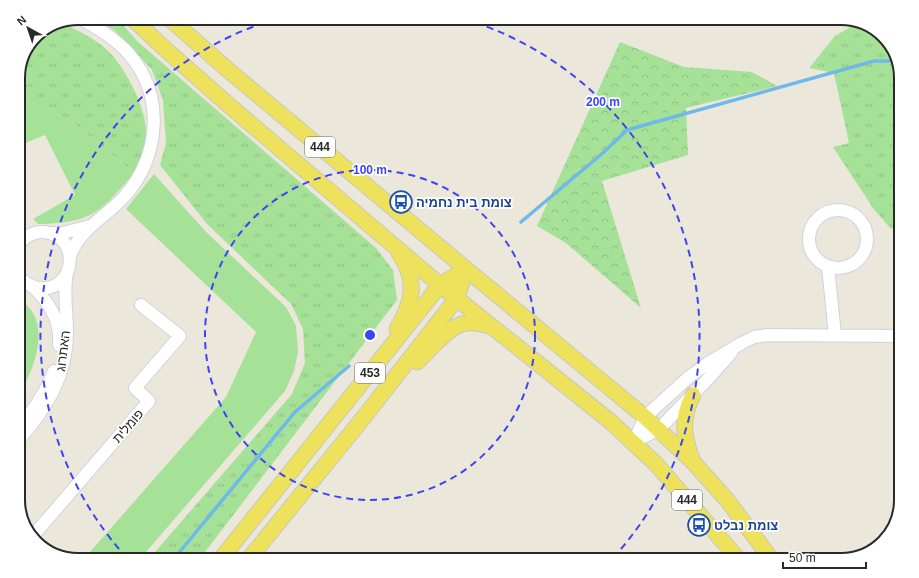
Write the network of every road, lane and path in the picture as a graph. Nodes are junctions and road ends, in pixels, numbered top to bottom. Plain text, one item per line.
1 (91, 25) edge
2 (139, 25) edge
3 (177, 25) edge
4 (92, 225) junction
5 (51, 233) junction
6 (25, 237) edge
7 (393, 244) junction
8 (70, 256) junction
9 (828, 267) junction
10 (466, 269) junction
11 (67, 273) junction
12 (25, 280) edge
13 (25, 282) edge
14 (440, 285) junction
15 (457, 298) junction
16 (141, 305) dead end
17 (493, 327) junction
18 (835, 335) junction
19 (894, 336) edge
20 (736, 347) junction
21 (368, 375) junction
22 (693, 395) junction
23 (364, 417) junction
24 (646, 417) junction
25 (25, 421) edge
26 (659, 429) junction
27 (25, 434) edge
28 (634, 442) junction
29 (693, 462) junction
30 (36, 532) edge
31 (226, 553) edge
32 (254, 553) edge
33 (733, 553) edge
34 (767, 553) edge

1 - 4 street
2 - 7 main road, 444
3 - 10 main road, 444
4 - 5 street
4 - 8 street, האתרוג
5 - 6 street
5 - 8 street
7 - 14 main road, 444
7 - 21 main road
8 - 11 street, האתרוג
9 - 9 street
9 - 18 street
10 - 14 main road, 453
10 - 15 main road, 453
10 - 24 main road, 444
11 - 12 street
11 - 27 street, האתרוג
13 - 25 street, האתרוג
14 - 15 main road, 444
14 - 21 main road, 453
15 - 17 main road, 444
15 - 23 main road, 453
16 - 30 street, פומלית
17 - 23 main road
17 - 28 main road, 444
18 - 19 street
18 - 20 street
20 - 22 street
20 - 24 street
21 - 31 main road, 453
22 - 26 street
22 - 29 main road
23 - 32 main road, 453
24 - 26 main road, 444
24 - 28 street
26 - 28 street
26 - 29 main road, 444
28 - 33 main road, 444
29 - 34 main road, 444

